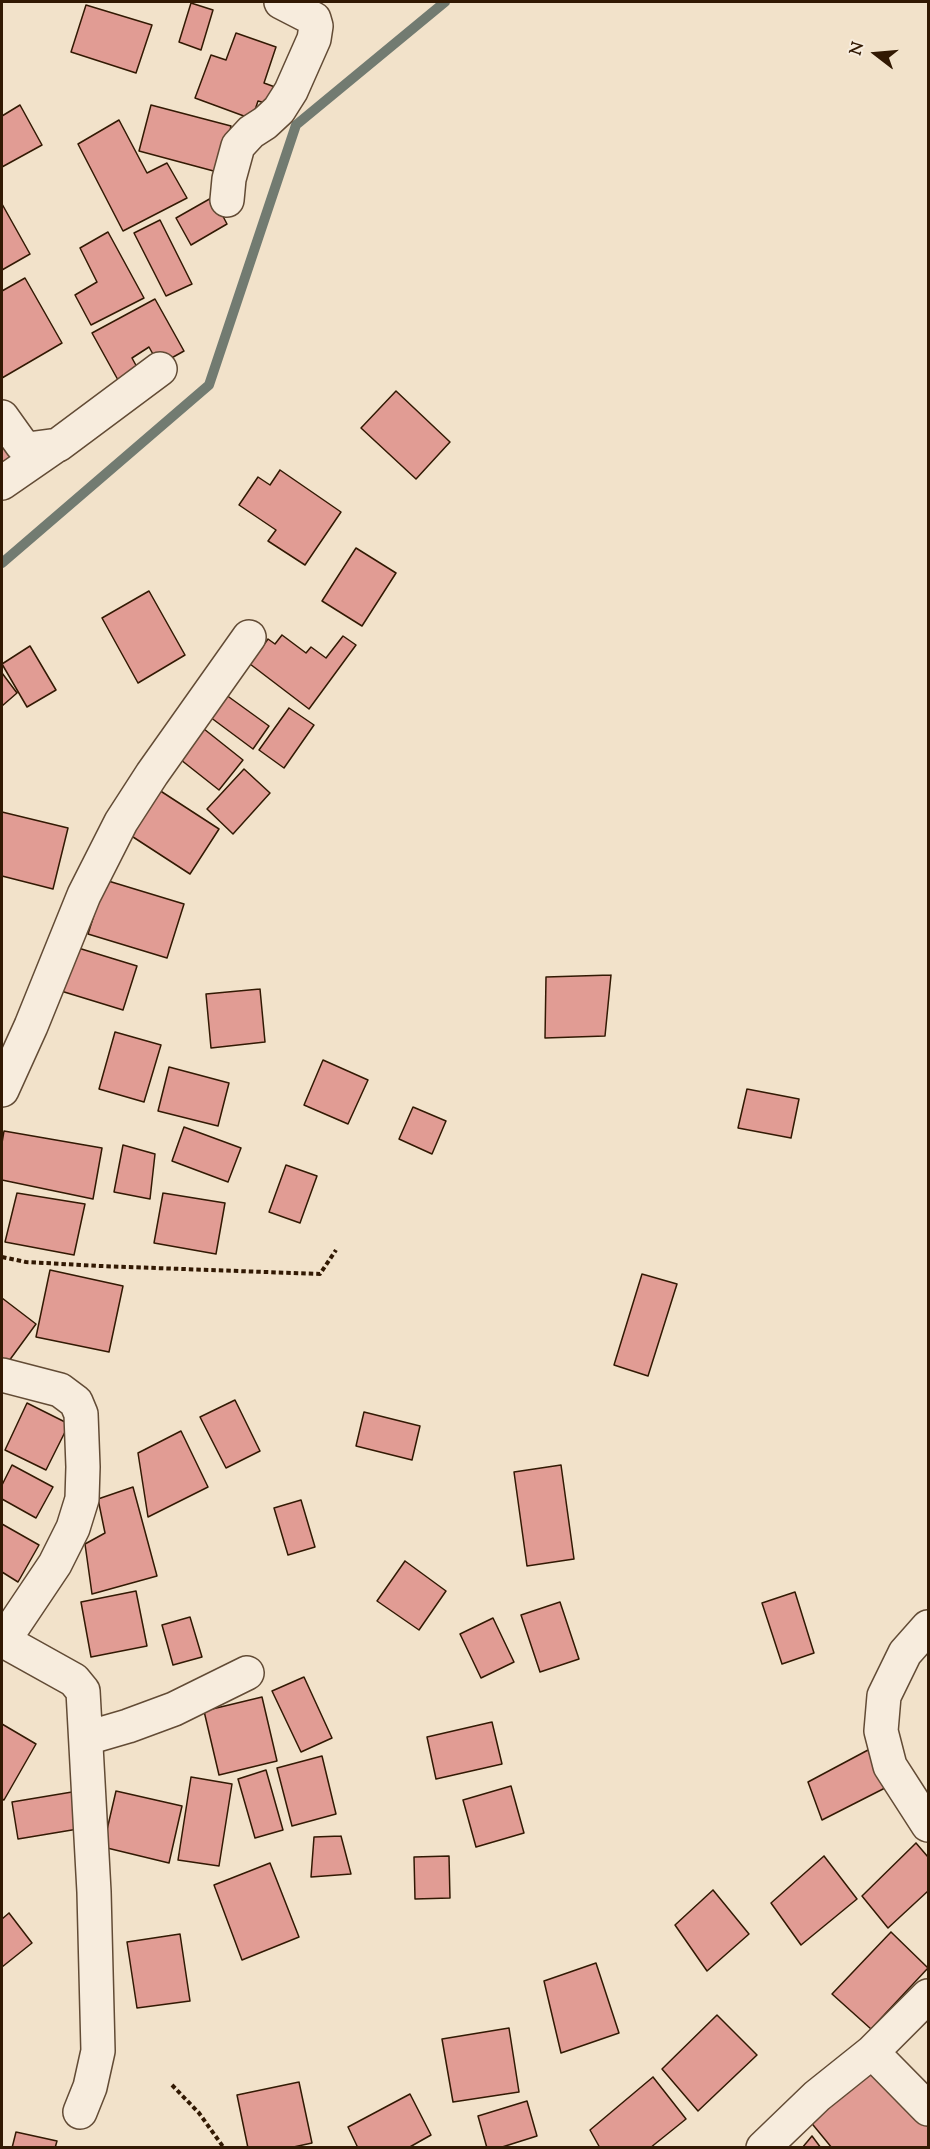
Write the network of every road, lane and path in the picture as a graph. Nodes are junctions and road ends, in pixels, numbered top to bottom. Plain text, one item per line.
1 (280, 2) edge
2 (227, 200) dead end
3 (160, 369) dead end
4 (2, 417) edge
5 (58, 445) junction
6 (2, 483) edge
7 (249, 637) dead end
8 (2, 1090) edge
9 (336, 1250) dead end
10 (2, 1257) edge
11 (2, 1375) edge
12 (928, 1627) edge
13 (3, 1642) edge
14 (247, 1673) dead end
15 (87, 1738) junction
16 (928, 1825) edge
17 (928, 1996) edge
18 (872, 2052) junction
19 (172, 2085) dead end
20 (928, 2109) edge
21 (80, 2112) dead end
22 (224, 2148) edge
23 (763, 2148) edge

1 - 2 street
3 - 5 street
4 - 5 street
5 - 6 street
7 - 8 street
9 - 10 path
11 - 13 street
12 - 16 street
13 - 15 street
14 - 15 street
15 - 21 street
17 - 18 street
18 - 20 street
18 - 23 street
19 - 22 path

